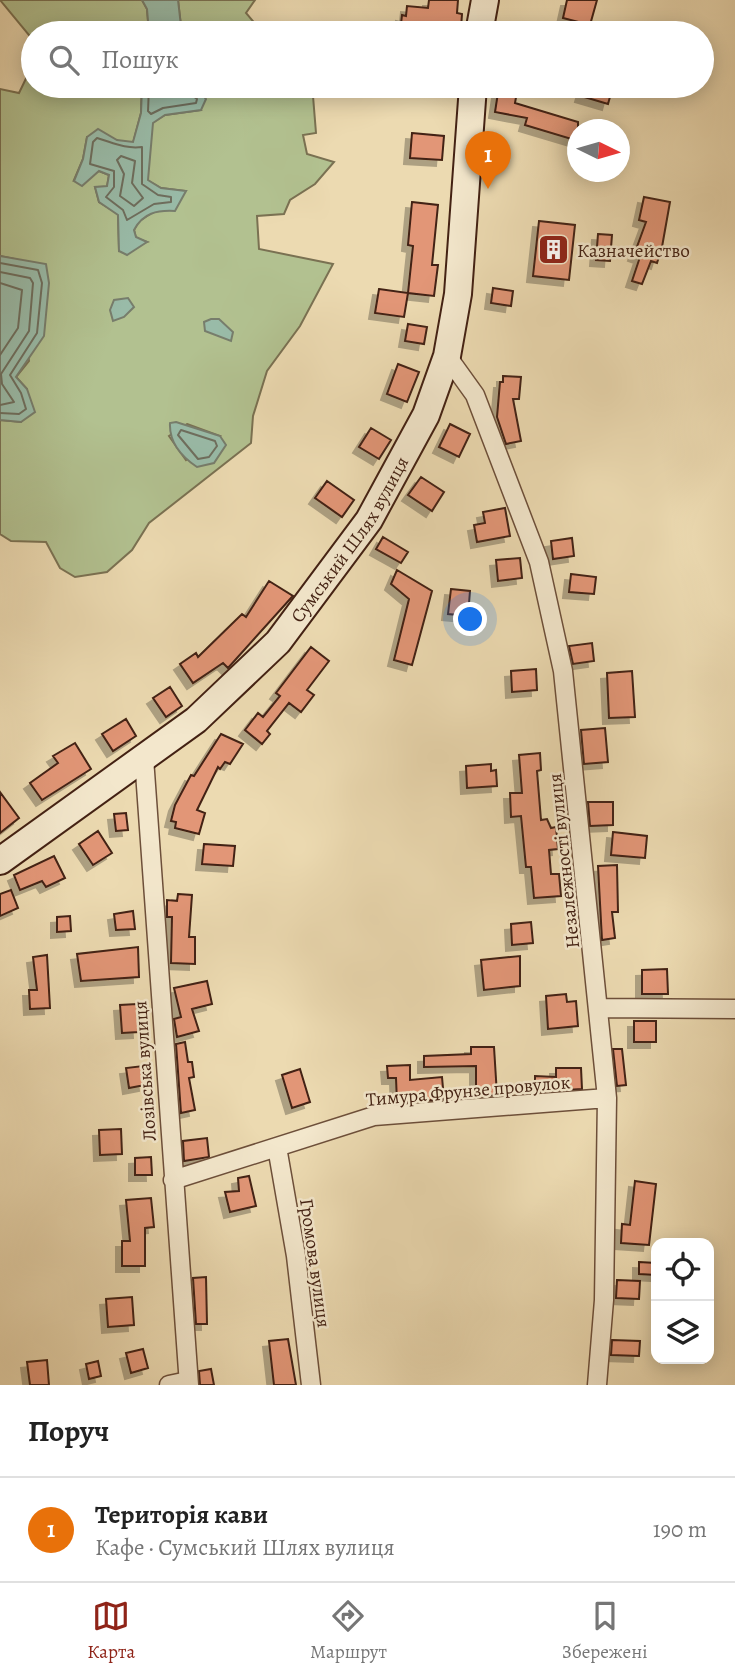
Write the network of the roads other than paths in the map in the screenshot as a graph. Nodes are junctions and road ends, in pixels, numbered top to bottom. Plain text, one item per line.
1 (485, 0) edge
2 (481, 21) edge
3 (472, 98) edge
4 (447, 356) junction
5 (144, 758) junction
6 (0, 861) edge
7 (599, 1008) junction
8 (735, 1009) edge
9 (607, 1098) junction
10 (276, 1147) junction
11 (173, 1180) junction
12 (189, 1383) edge
13 (169, 1385) edge
14 (311, 1385) edge
15 (597, 1385) edge

1 - 2 main road
3 - 4 main road, Сумський Шлях вулиця
4 - 5 main road, Сумський Шлях вулиця
4 - 7 street, Незалежності вулиця
5 - 6 main road, Сумський Шлях вулиця
5 - 11 street, Лозівська вулиця
7 - 8 street
7 - 9 street, Незалежності вулиця
9 - 10 street, Тимура Фрунзе провулок
9 - 15 street, Незалежності вулиця
10 - 11 street, Тимура Фрунзе провулок
10 - 14 street, Громова вулиця
11 - 12 street, Лозівська вулиця
12 - 13 street, Лозівська вулиця

